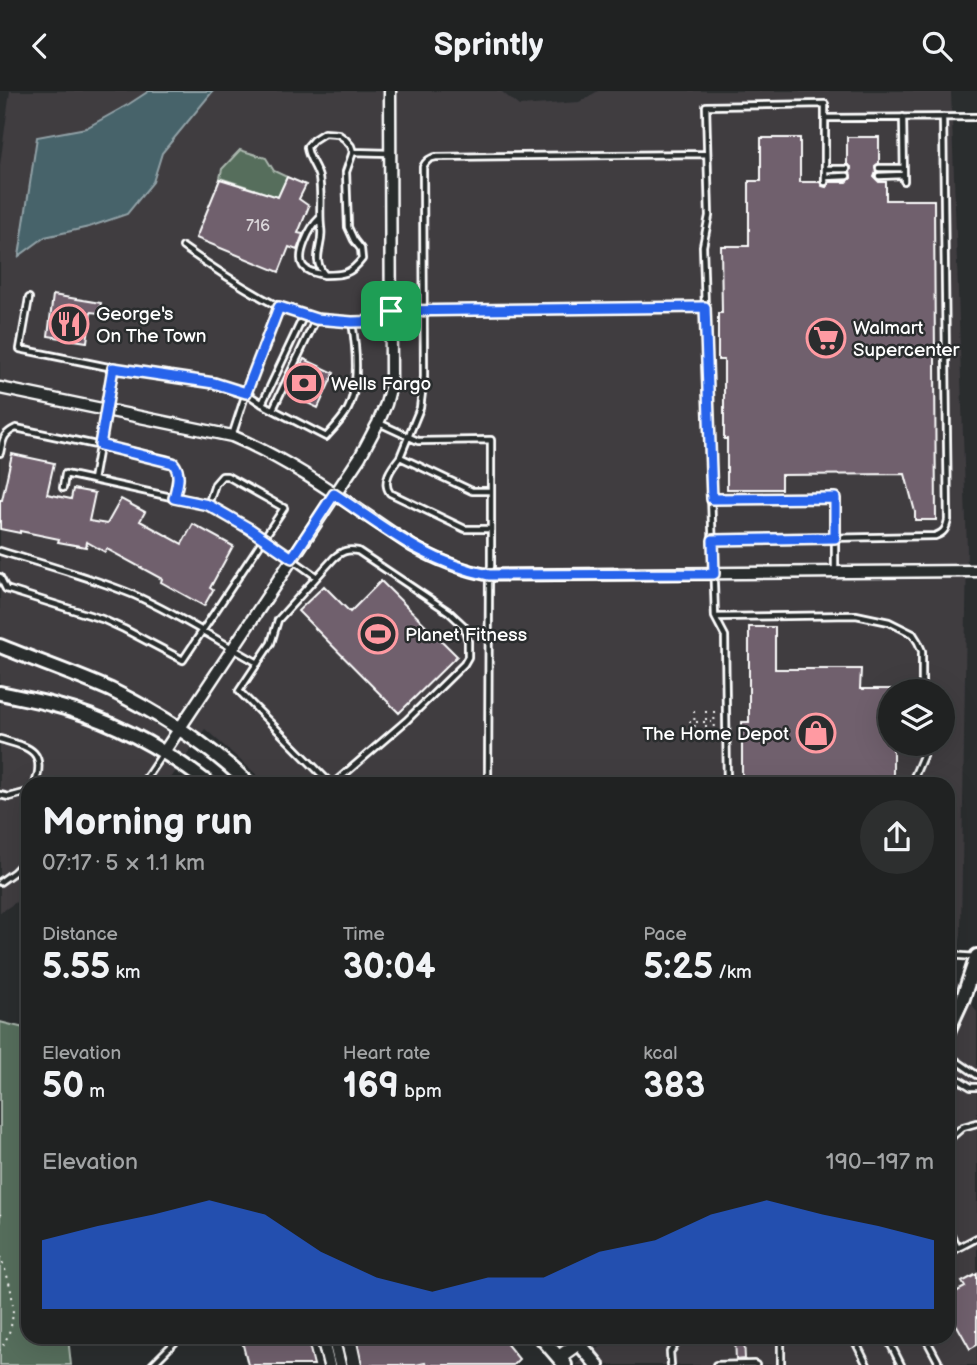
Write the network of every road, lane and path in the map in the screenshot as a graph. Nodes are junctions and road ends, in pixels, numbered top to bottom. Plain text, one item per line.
1 (390, 91) edge
2 (903, 117) junction
3 (943, 117) junction
4 (977, 117) edge
5 (825, 118) junction
6 (353, 152) junction
7 (390, 153) junction
8 (707, 154) junction
9 (879, 168) dead end
10 (903, 168) junction
11 (825, 169) junction
12 (847, 169) dead end
13 (847, 176) dead end
14 (879, 176) dead end
15 (319, 219) junction
16 (183, 247) dead end
17 (325, 275) junction
18 (29, 298) dead end
19 (279, 307) junction
20 (705, 307) junction
21 (423, 311) junction
22 (304, 315) junction
23 (391, 316) junction
24 (316, 319) junction
25 (352, 322) junction
26 (113, 368) junction
27 (0, 388) edge
28 (246, 393) junction
29 (262, 404) junction
30 (106, 409) junction
31 (273, 409) junction
32 (378, 423) junction
33 (232, 436) junction
34 (409, 437) junction
35 (100, 445) junction
36 (0, 453) edge
37 (400, 457) junction
38 (93, 480) junction
39 (63, 488) dead end
40 (491, 491) junction
41 (334, 494) junction
42 (174, 498) junction
43 (712, 499) junction
44 (208, 505) junction
45 (491, 529) junction
46 (265, 538) junction
47 (835, 538) junction
48 (713, 540) junction
49 (0, 551) edge
50 (292, 558) junction
51 (977, 571) edge
52 (835, 573) junction
53 (714, 574) junction
54 (489, 575) junction
55 (317, 576) junction
56 (0, 577) edge
57 (715, 617) junction
58 (202, 630) junction
59 (0, 646) edge
60 (232, 648) junction
61 (258, 663) junction
62 (922, 679) edge
63 (0, 693) edge
64 (694, 711) dead end
65 (706, 711) dead end
66 (714, 711) dead end
67 (689, 722) dead end
68 (694, 722) junction
69 (706, 722) junction
70 (715, 722) junction
71 (179, 729) junction
72 (695, 732) dead end
73 (715, 732) dead end
74 (706, 733) dead end
75 (0, 739) edge
76 (163, 752) junction
77 (923, 756) edge
78 (37, 777) edge
79 (147, 777) edge
80 (199, 777) edge
81 (241, 777) edge
82 (325, 777) edge
83 (340, 777) edge
84 (488, 777) edge
85 (727, 777) edge
86 (914, 777) edge
87 (21, 794) edge
88 (0, 795) edge
89 (21, 865) edge
90 (0, 882) edge
91 (955, 955) edge
92 (977, 957) edge
93 (955, 1016) edge
94 (955, 1060) edge
95 (977, 1075) edge
96 (955, 1077) edge
97 (977, 1087) edge
98 (977, 1123) edge
99 (955, 1134) edge
100 (0, 1214) edge
101 (0, 1224) edge
102 (977, 1238) edge
103 (955, 1243) edge
104 (958, 1248) junction
105 (955, 1250) edge
106 (0, 1256) edge
107 (173, 1344) edge
108 (324, 1344) edge
109 (335, 1344) edge
110 (546, 1344) edge
111 (575, 1344) edge
112 (583, 1344) edge
113 (676, 1344) edge
114 (780, 1344) edge
115 (856, 1344) edge
116 (890, 1344) edge
117 (929, 1344) edge
118 (0, 1350) edge
119 (558, 1362) edge
120 (152, 1365) edge
121 (329, 1365) edge
122 (340, 1365) edge
123 (597, 1365) edge
124 (671, 1365) edge
125 (716, 1365) edge
126 (756, 1365) edge
127 (781, 1365) edge
128 (867, 1365) edge
129 (901, 1365) edge
130 (940, 1365) edge

1 - 7 street
2 - 3 lane
2 - 5 lane
2 - 10 lane
3 - 4 lane
3 - 47 lane
5 - 8 lane
5 - 11 lane
6 - 7 lane
6 - 15 lane
6 - 17 lane
7 - 23 street
8 - 20 lane
8 - 21 lane
9 - 10 lane
10 - 14 lane
11 - 12 lane
11 - 13 lane
15 - 17 lane
15 - 17 lane
16 - 19 lane
18 - 26 lane
19 - 22 lane
19 - 28 lane
20 - 21 lane
20 - 43 lane
21 - 23 lane
21 - 34 lane
22 - 24 lane
22 - 29 lane
23 - 25 lane
23 - 32 street
24 - 25 lane
24 - 31 lane
25 - 31 lane
26 - 28 lane
26 - 30 lane
27 - 30 street
28 - 29 lane
28 - 33 lane
29 - 31 lane
30 - 33 street
30 - 35 lane
32 - 34 lane
32 - 41 street
33 - 41 street
34 - 37 lane
34 - 40 lane
35 - 36 lane
35 - 38 lane
35 - 42 lane
37 - 40 lane
37 - 45 lane
38 - 39 lane
38 - 42 lane
40 - 45 lane
41 - 50 street
41 - 54 street
42 - 44 lane
43 - 47 lane
43 - 48 lane
44 - 46 lane
44 - 46 lane
45 - 54 lane
46 - 50 lane
46 - 58 lane
47 - 48 lane
47 - 52 lane
48 - 53 lane
49 - 58 lane
50 - 55 lane
50 - 60 street
51 - 52 street
52 - 53 street
53 - 54 street
53 - 57 lane
54 - 84 lane
55 - 61 lane
55 - 83 lane
56 - 58 lane
57 - 62 lane
57 - 85 lane
58 - 60 lane
59 - 71 street
60 - 61 lane
60 - 71 street
61 - 82 lane
63 - 76 street
64 - 68 path
65 - 69 path
66 - 70 path
67 - 68 path
68 - 69 path
68 - 72 path
69 - 70 path
69 - 74 path
70 - 73 path
71 - 76 street
71 - 81 street
75 - 78 lane
76 - 79 lane
76 - 80 street
77 - 86 lane
87 - 88 lane
89 - 90 lane
91 - 92 lane
92 - 93 street
94 - 95 lane
96 - 97 lane
98 - 99 lane
100 - 101 path
102 - 104 lane
103 - 104 lane
104 - 105 lane
106 - 118 path
107 - 120 lane
108 - 121 street
109 - 122 street
110 - 119 street
111 - 119 street
112 - 123 street
113 - 124 lane
114 - 127 lane
115 - 128 lane
116 - 129 lane
117 - 130 lane
125 - 126 lane

